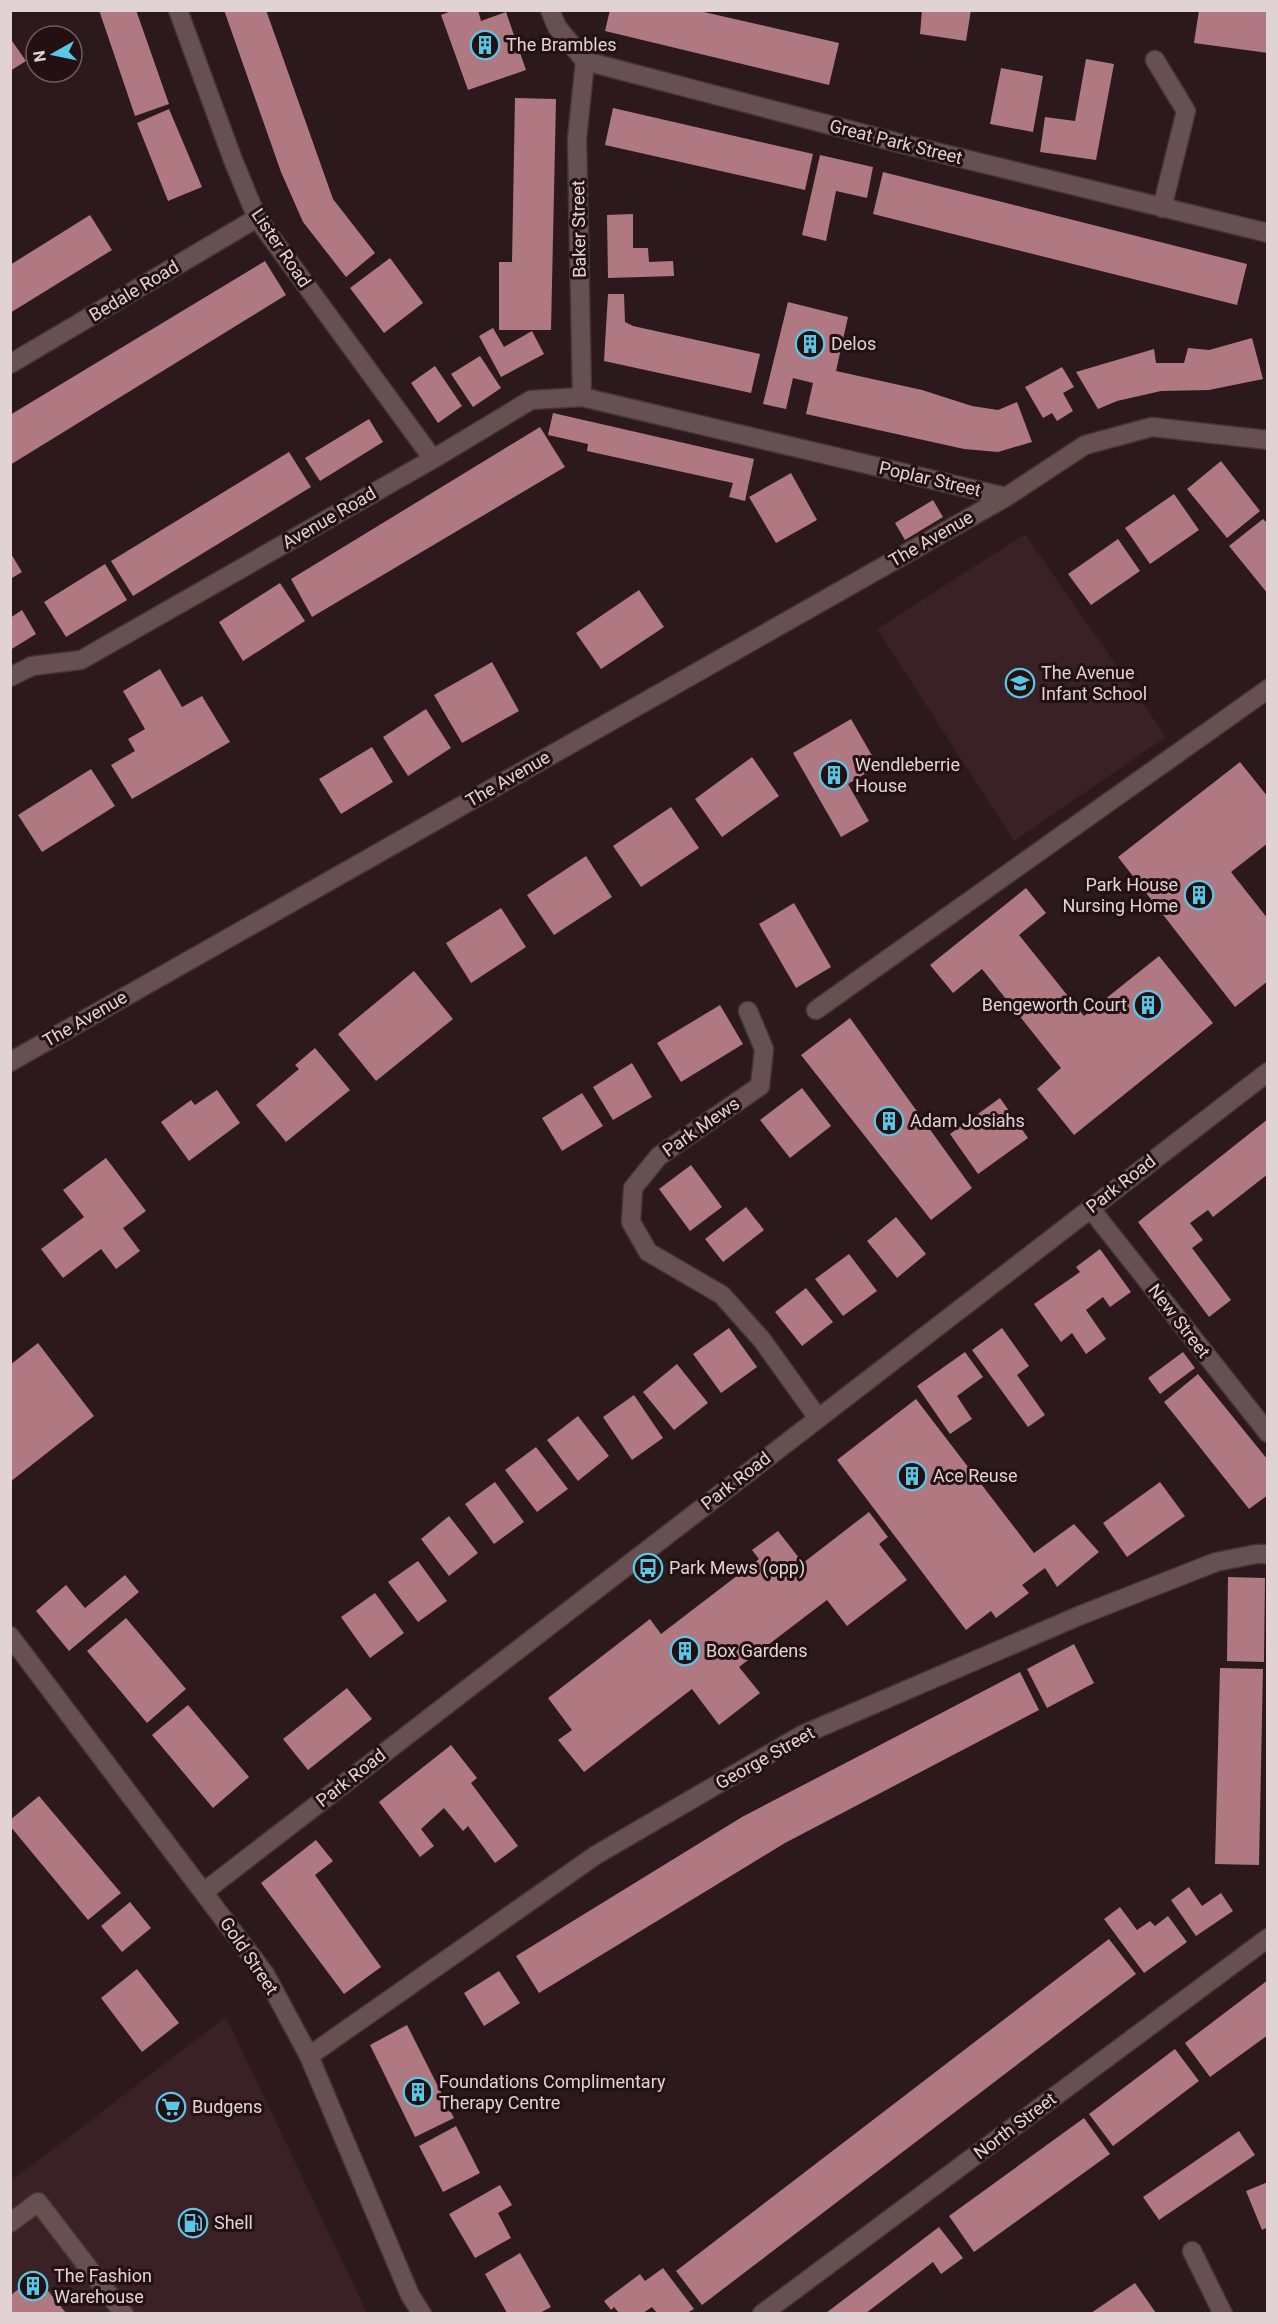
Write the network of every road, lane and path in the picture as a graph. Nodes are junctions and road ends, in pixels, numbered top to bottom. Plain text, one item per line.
1 (178, 10) edge
2 (550, 10) edge
3 (1155, 60) dead end
4 (585, 61) junction
5 (1162, 208) junction
6 (257, 218) junction
7 (1268, 233) edge
8 (10, 364) edge
9 (582, 397) junction
10 (1268, 440) edge
11 (433, 459) junction
12 (1006, 496) junction
13 (10, 677) edge
14 (1268, 689) edge
15 (816, 1010) dead end
16 (748, 1011) dead end
17 (10, 1062) edge
18 (1268, 1072) edge
19 (1090, 1208) junction
20 (818, 1418) junction
21 (1268, 1433) edge
22 (1268, 1554) edge
23 (10, 1636) edge
24 (205, 1891) junction
25 (1268, 1938) edge
26 (309, 2056) junction
27 (10, 2223) edge
28 (1192, 2251) dead end
29 (124, 2313) edge
30 (422, 2313) edge
31 (762, 2313) edge
32 (1223, 2313) edge

1 - 6 street, Lister Road
2 - 4 street
3 - 5 street
4 - 5 street, Great Park Street
4 - 9 street, Baker Street
5 - 7 street, Great Park Street
6 - 8 street, Bedale Road
6 - 11 street, Lister Road
9 - 11 street, Avenue Road
9 - 12 street, Poplar Street
10 - 12 street, Poplar Street
11 - 13 street, Avenue Road
12 - 17 street, The Avenue
14 - 15 street
16 - 20 street, Park Mews
18 - 19 street, Park Road
19 - 20 street, Park Road
19 - 21 street, New Street
20 - 24 street, Park Road
22 - 26 street, George Street
23 - 24 street, Gold Street
24 - 26 street, Gold Street
25 - 31 street, North Street
26 - 30 street, Gold Street
27 - 29 street
28 - 32 street

